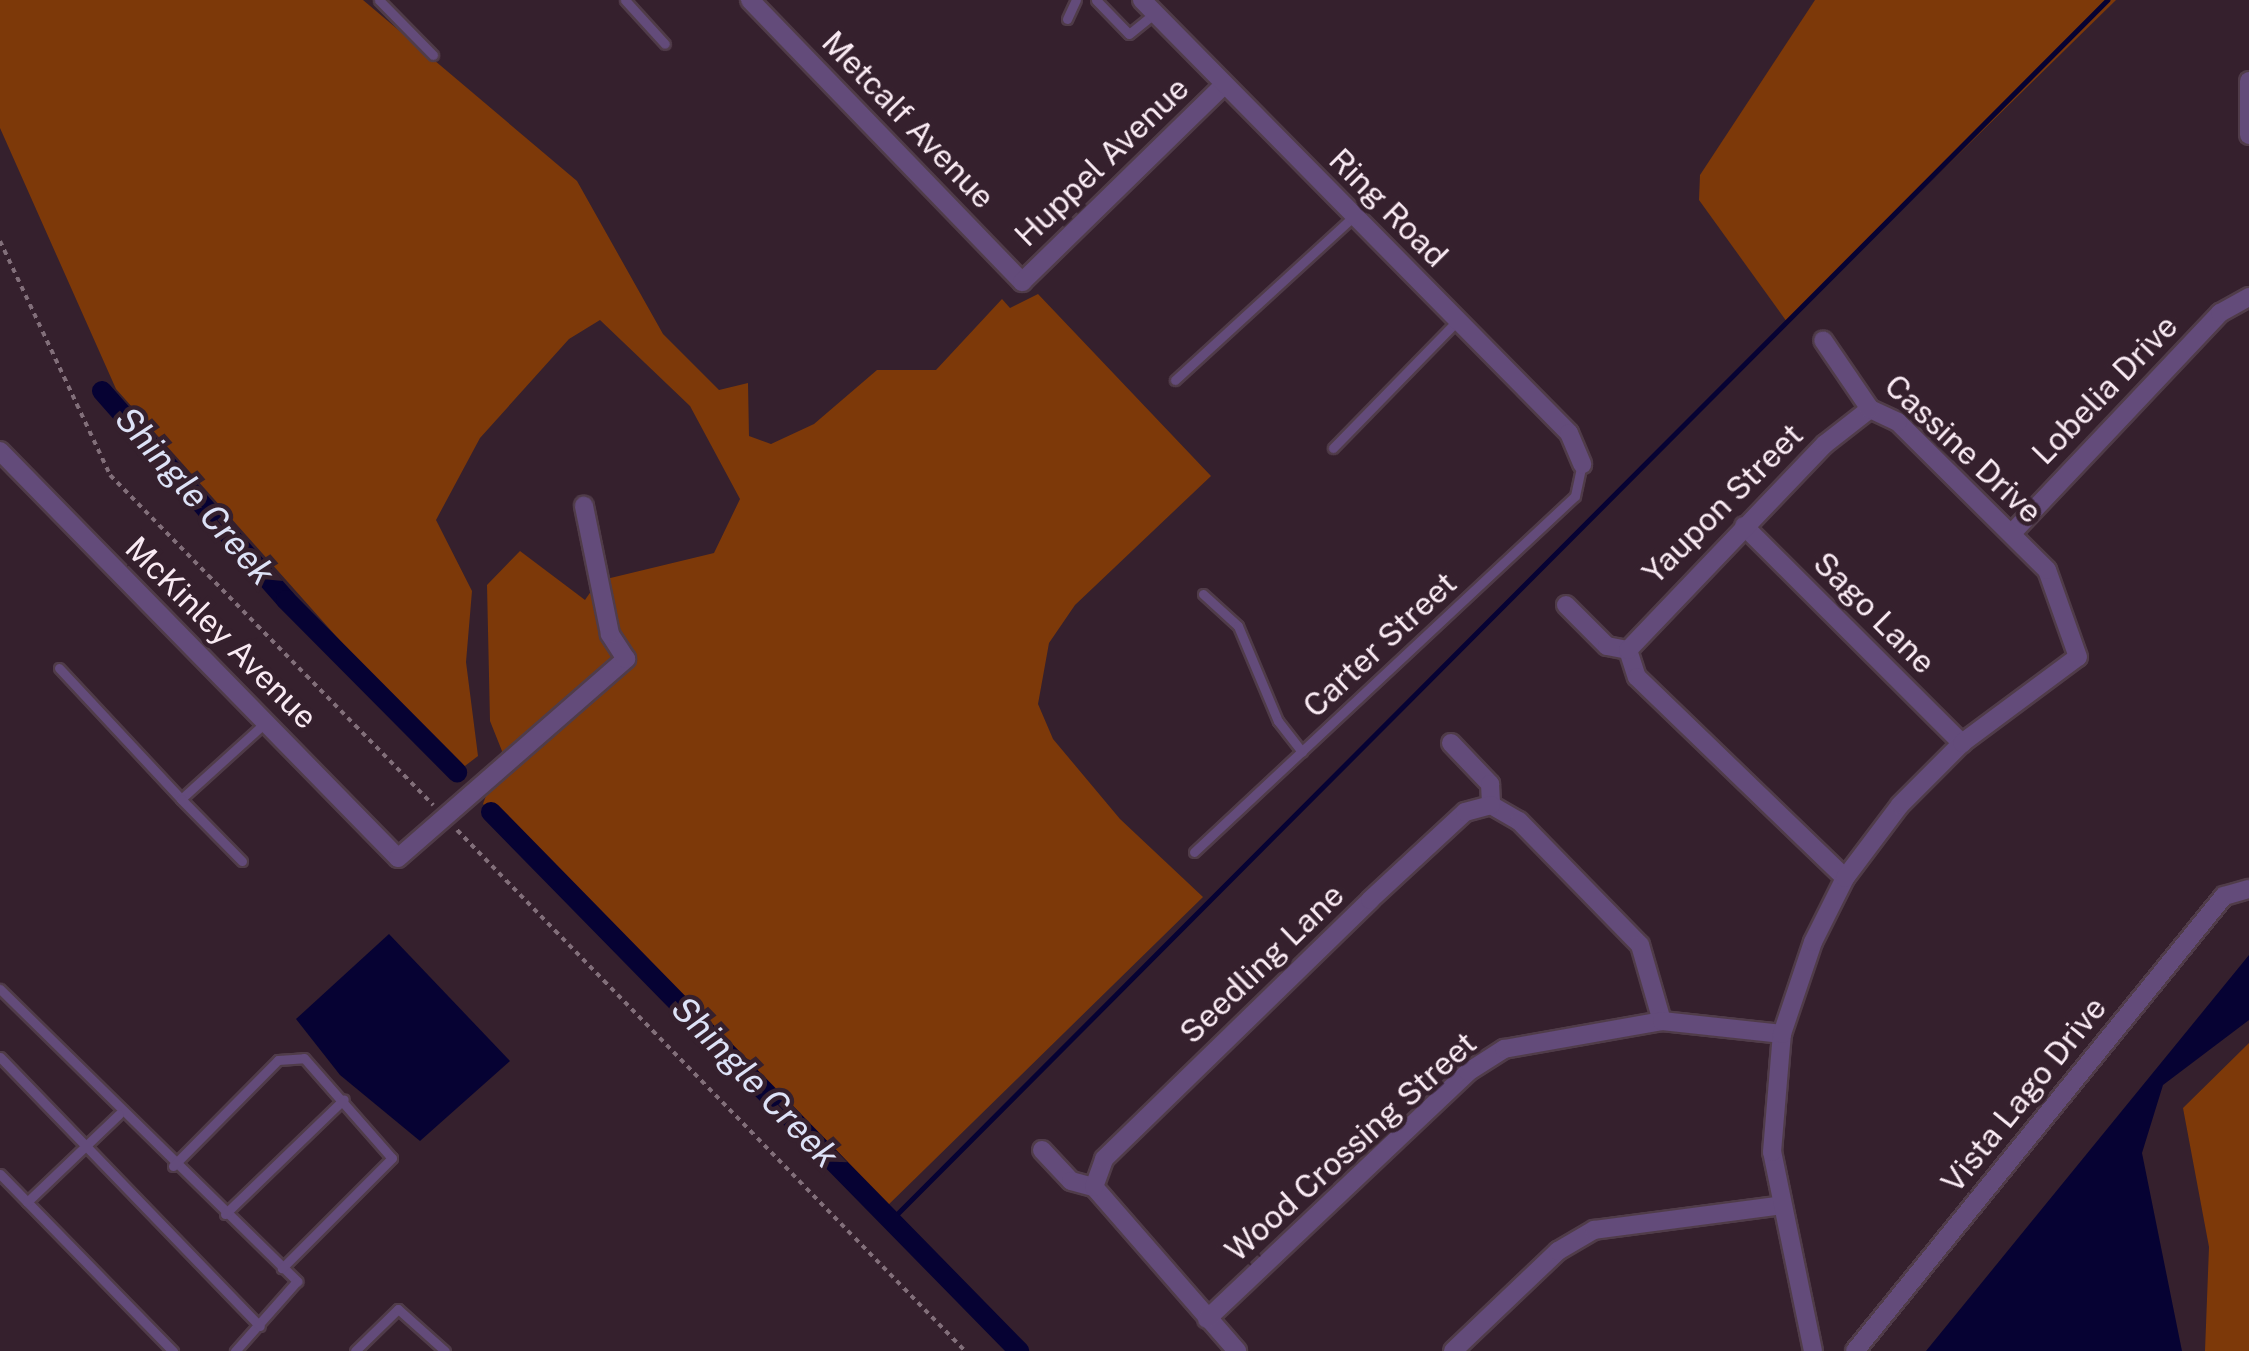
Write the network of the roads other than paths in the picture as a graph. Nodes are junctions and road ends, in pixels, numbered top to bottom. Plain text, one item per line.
1 (379, 0) edge
2 (624, 0) edge
3 (750, 0) edge
4 (1076, 0) edge
5 (1096, 0) edge
6 (1148, 7) edge
7 (1067, 18) dead end
8 (665, 44) dead end
9 (433, 55) dead end
10 (2249, 81) edge
11 (1224, 84) junction
12 (2249, 134) edge
13 (1354, 216) junction
14 (1022, 282) joint
15 (2249, 297) edge
16 (1456, 320) junction
17 (1823, 340) dead end
18 (1176, 380) dead end
19 (1870, 409) junction
20 (1333, 448) dead end
21 (0, 451) edge
22 (1582, 464) joint
23 (584, 506) dead end
24 (1744, 526) junction
25 (2012, 534) junction
26 (1203, 594) dead end
27 (1566, 605) dead end
28 (1628, 650) junction
29 (58, 668) dead end
30 (266, 722) junction
31 (1451, 743) dead end
32 (1962, 743) junction
33 (1302, 752) junction
34 (181, 799) junction
35 (1491, 805) junction
36 (1194, 852) dead end
37 (242, 861) dead end
38 (1844, 878) junction
39 (2249, 889) edge
40 (0, 989) edge
41 (1662, 1020) junction
42 (1782, 1034) junction
43 (0, 1058) edge
44 (344, 1099) junction
45 (119, 1114) junction
46 (88, 1146) junction
47 (1042, 1150) dead end
48 (174, 1166) junction
49 (0, 1174) edge
50 (1094, 1187) junction
51 (27, 1202) junction
52 (1777, 1206) junction
53 (225, 1214) junction
54 (282, 1268) junction
55 (1207, 1319) junction
56 (260, 1326) junction
57 (359, 1350) edge
58 (173, 1351) edge
59 (235, 1351) edge
60 (444, 1351) edge
61 (1237, 1351) edge
62 (1452, 1351) edge
63 (1813, 1351) edge
64 (1854, 1351) edge

1 - 9 lane
2 - 8 lane
3 - 14 street, Metcalf Avenue
4 - 7 lane
5 - 6 lane
6 - 11 street, Ring Road
10 - 12 street
11 - 13 street, Ring Road
11 - 14 street, Huppel Avenue
13 - 16 street, Ring Road
13 - 18 lane
15 - 25 street, Lobelia Drive
16 - 20 lane
16 - 22 street, Ring Road
17 - 19 street, Cassine Drive
19 - 24 street, Yaupon Street
19 - 25 street, Cassine Drive
21 - 30 street, McKinley Avenue
22 - 33 lane, Carter Street
23 - 30 street, McKinley Avenue
24 - 28 street, Yaupon Street
24 - 32 street, Sago Lane
25 - 32 street, Cassine Drive
26 - 33 lane
27 - 28 street
28 - 38 street
29 - 34 lane
30 - 34 lane
31 - 35 street
32 - 38 street
33 - 36 lane, Carter Street
34 - 37 lane
35 - 41 street
35 - 50 street, Seedling Lane
38 - 42 street
39 - 64 street, Vista Lago Drive
40 - 45 lane
41 - 42 street, Wood Crossing Street
41 - 55 street, Wood Crossing Street
42 - 52 street
43 - 46 lane
44 - 48 lane
44 - 53 lane
44 - 54 lane
45 - 46 lane
45 - 48 lane
46 - 51 lane
46 - 56 lane
47 - 50 street
48 - 53 lane
49 - 51 lane
50 - 55 street
51 - 58 lane
52 - 62 street
52 - 63 street
53 - 54 lane
54 - 56 lane
55 - 61 street
56 - 59 lane
57 - 60 lane

